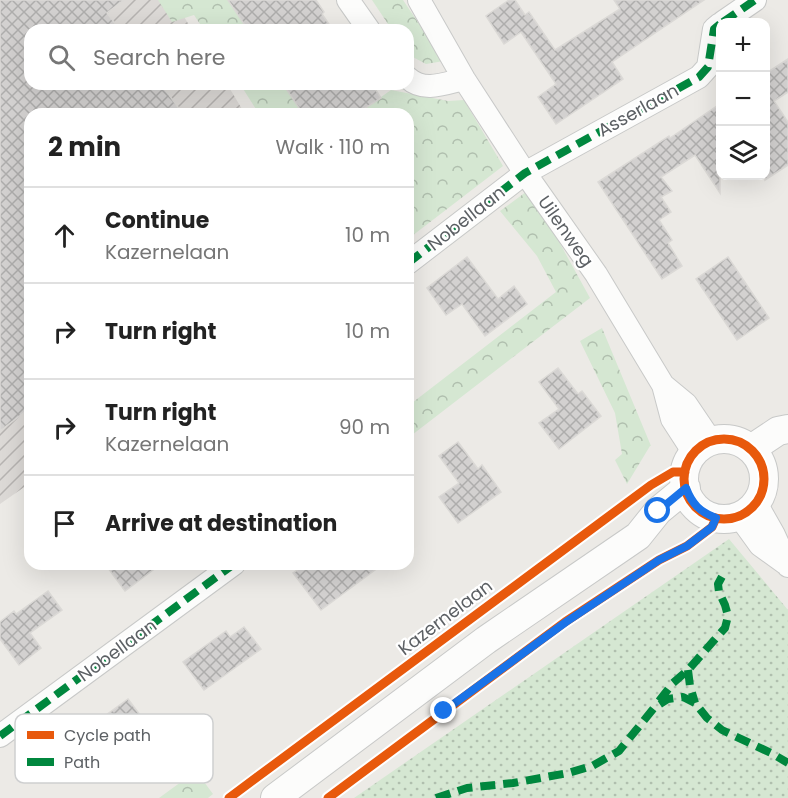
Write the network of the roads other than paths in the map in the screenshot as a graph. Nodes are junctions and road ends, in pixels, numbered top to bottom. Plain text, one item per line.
1 (348, 0) edge
2 (419, 0) edge
3 (755, 0) edge
4 (729, 18) edge
5 (365, 24) edge
6 (716, 27) edge
7 (464, 79) junction
8 (414, 83) edge
9 (525, 173) junction
10 (414, 258) edge
11 (788, 429) edge
12 (788, 446) edge
13 (703, 447) junction
14 (757, 458) junction
15 (690, 497) junction
16 (747, 509) junction
17 (787, 565) edge
18 (226, 570) edge
19 (30, 714) edge
20 (15, 725) edge
21 (0, 736) edge
22 (275, 798) edge

1 - 5 street
2 - 7 street, Uilenweg
3 - 4 street, Asserlaan
6 - 9 street, Asserlaan
7 - 8 street
7 - 9 street, Uilenweg
9 - 10 street, Nobellaan
9 - 13 street, Uilenweg
11 - 14 street
12 - 14 street
13 - 14 street
13 - 15 street
14 - 16 street
15 - 16 street
15 - 22 street
16 - 17 street
18 - 19 street, Nobellaan
20 - 21 street, Nobellaan

